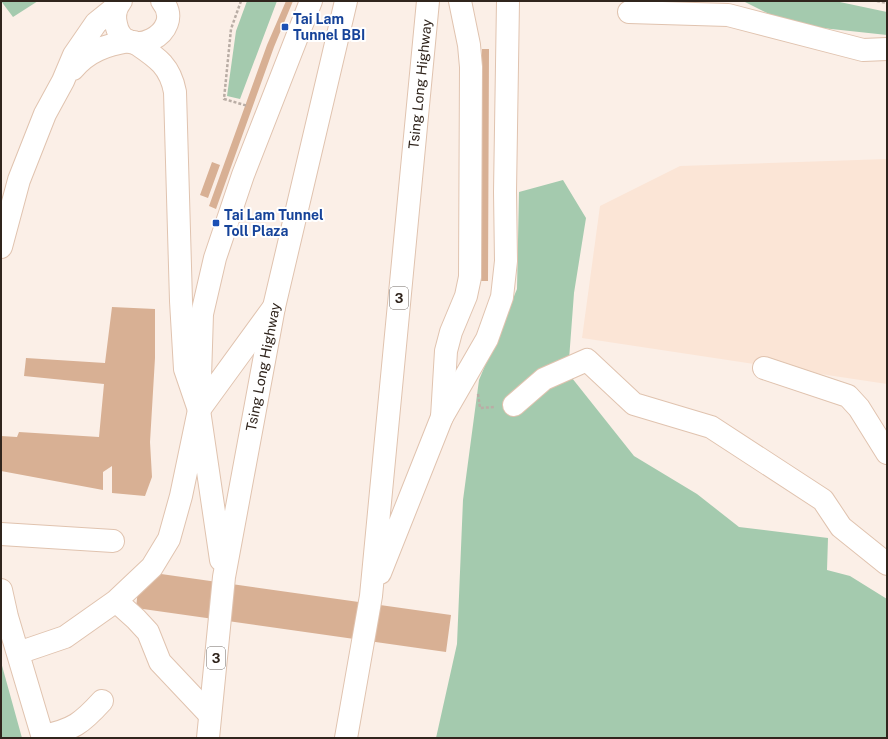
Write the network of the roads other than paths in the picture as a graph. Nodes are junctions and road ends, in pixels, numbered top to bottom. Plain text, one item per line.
1 (311, 1) edge
2 (346, 1) edge
3 (428, 1) edge
4 (460, 1) edge
5 (508, 1) edge
6 (120, 3) edge
7 (166, 7) edge
8 (629, 12) dead end
9 (131, 42) junction
10 (887, 49) edge
11 (63, 81) junction
12 (1, 247) edge
13 (274, 307) junction
14 (764, 368) dead end
15 (514, 405) road end
16 (199, 410) junction
17 (442, 417) junction
18 (887, 453) edge
19 (1, 534) edge
20 (113, 541) dead end
21 (887, 564) edge
22 (224, 577) junction
23 (1, 590) edge
24 (371, 596) junction
25 (116, 601) junction
26 (18, 653) junction
27 (102, 701) dead end
28 (210, 716) junction
29 (43, 737) edge
30 (208, 738) edge
31 (346, 738) edge

1 - 16 main road
2 - 13 main road, Tsing Long Highway / 3
3 - 24 main road, Tsing Long Highway / 3
4 - 17 main road
5 - 17 main road
6 - 9 main road
6 - 11 main road
7 - 9 main road
8 - 10 main road
9 - 11 main road
9 - 16 main road
11 - 12 main road
13 - 16 main road
13 - 22 main road, Tsing Long Highway / 3
14 - 18 main road
15 - 21 main road
16 - 22 main road
16 - 25 main road
17 - 24 main road
19 - 20 main road
22 - 28 main road, Tsing Long Highway / 3
23 - 26 main road
24 - 31 main road, Tsing Long Highway / 3
25 - 26 main road
25 - 28 main road
26 - 29 main road
27 - 29 main road
28 - 30 main road, Tsing Long Highway / 3

